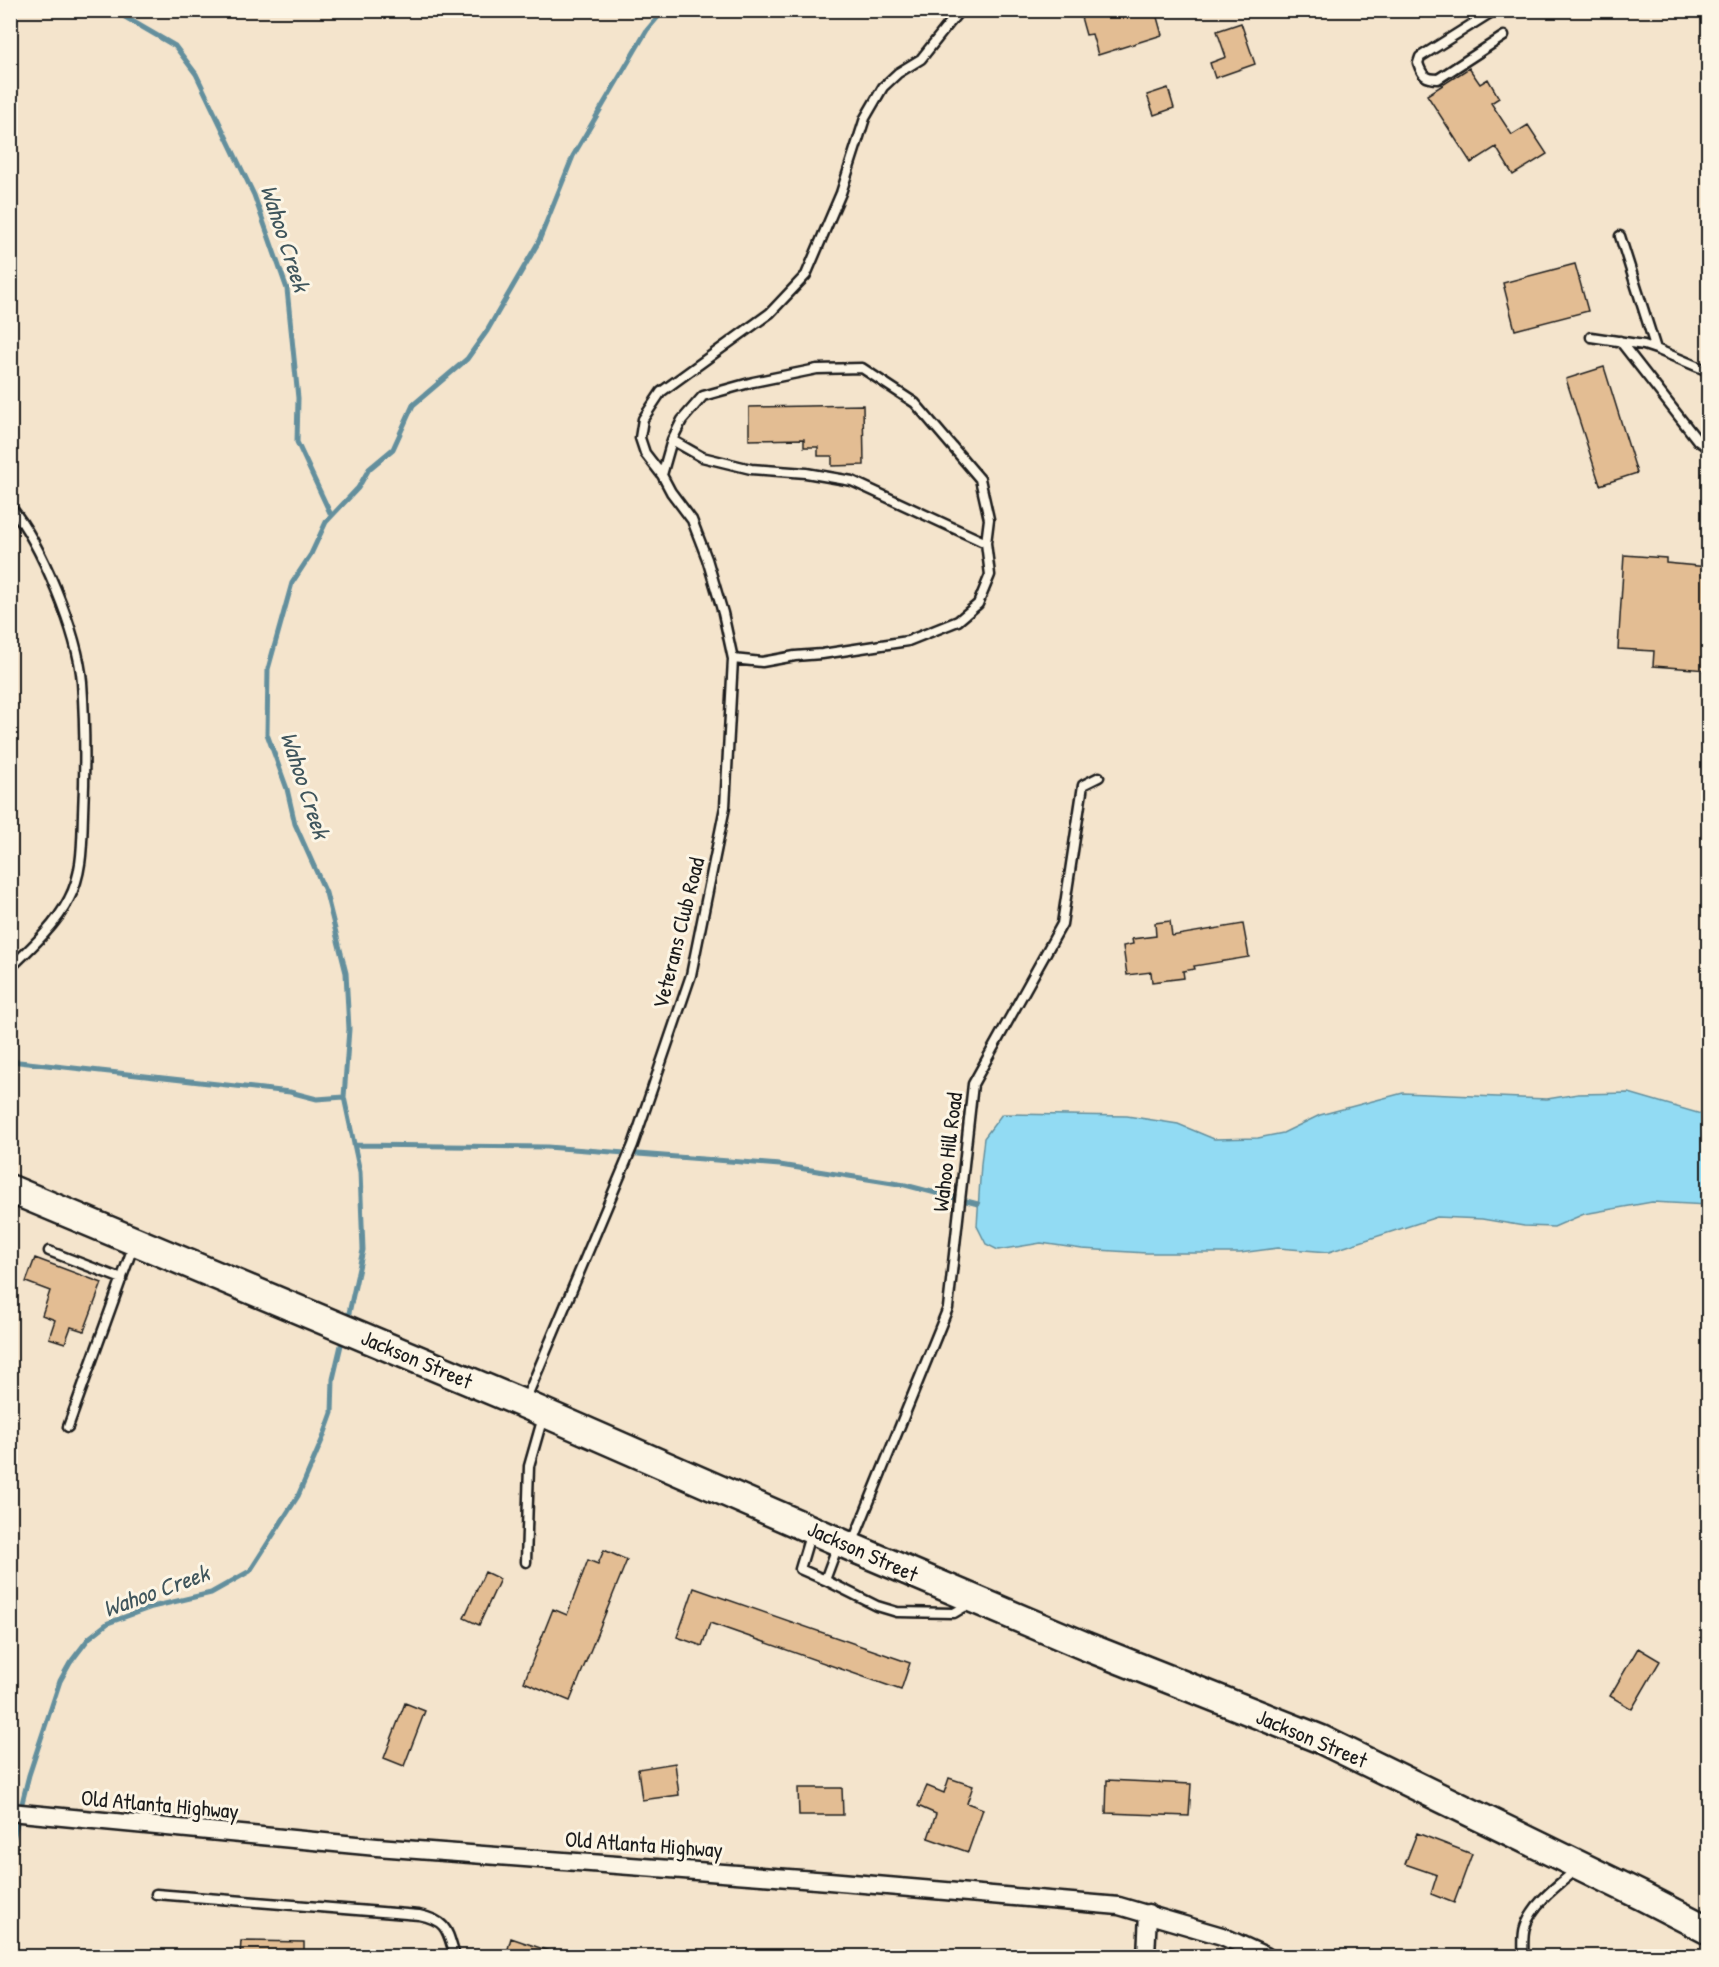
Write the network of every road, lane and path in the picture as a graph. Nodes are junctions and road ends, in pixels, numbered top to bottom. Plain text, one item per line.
1 (960, 10) edge
2 (1490, 13) dead end
3 (1504, 36) dead end
4 (1620, 236) dead end
5 (1591, 337) dead end
6 (1620, 341) junction
7 (1656, 349) junction
8 (1708, 371) edge
9 (672, 441) junction
10 (1708, 448) edge
11 (662, 475) junction
12 (10, 506) edge
13 (986, 543) junction
14 (733, 659) junction
15 (1099, 777) dead end
16 (10, 968) edge
17 (10, 1189) edge
18 (136, 1241) junction
19 (49, 1251) dead end
20 (122, 1279) junction
21 (534, 1409) junction
22 (68, 1427) dead end
23 (812, 1529) junction
24 (845, 1544) junction
25 (526, 1562) dead end
26 (825, 1580) junction
27 (977, 1600) junction
28 (18, 1813) edge
29 (1582, 1866) junction
30 (156, 1894) dead end
31 (1148, 1913) junction
32 (1708, 1930) edge
33 (455, 1956) edge
34 (1146, 1956) edge
35 (1266, 1956) edge
36 (1523, 1956) edge

1 - 11 lane, Veterans Club Road
2 - 3 lane
4 - 7 lane
5 - 6 lane
6 - 7 lane
6 - 10 lane
7 - 8 lane
9 - 11 lane
9 - 13 lane
9 - 13 lane
11 - 14 lane, Veterans Club Road
12 - 16 lane
13 - 14 lane
14 - 21 lane, Veterans Club Road
15 - 24 lane, Wahoo Hill Road
17 - 18 main road, Jackson Street
18 - 20 lane
18 - 21 main road, Jackson Street
19 - 20 lane
20 - 22 lane
21 - 23 main road, Jackson Street
21 - 25 lane, Veterans Club Road
23 - 24 main road, Jackson Street
23 - 26 lane
24 - 26 lane
24 - 27 main road, Jackson Street
26 - 27 lane
27 - 29 main road, Jackson Street
28 - 31 street, Old Atlanta Highway
29 - 32 main road, Jackson Street
29 - 36 lane
30 - 33 lane
31 - 34 street
31 - 35 street, Old Atlanta Highway

